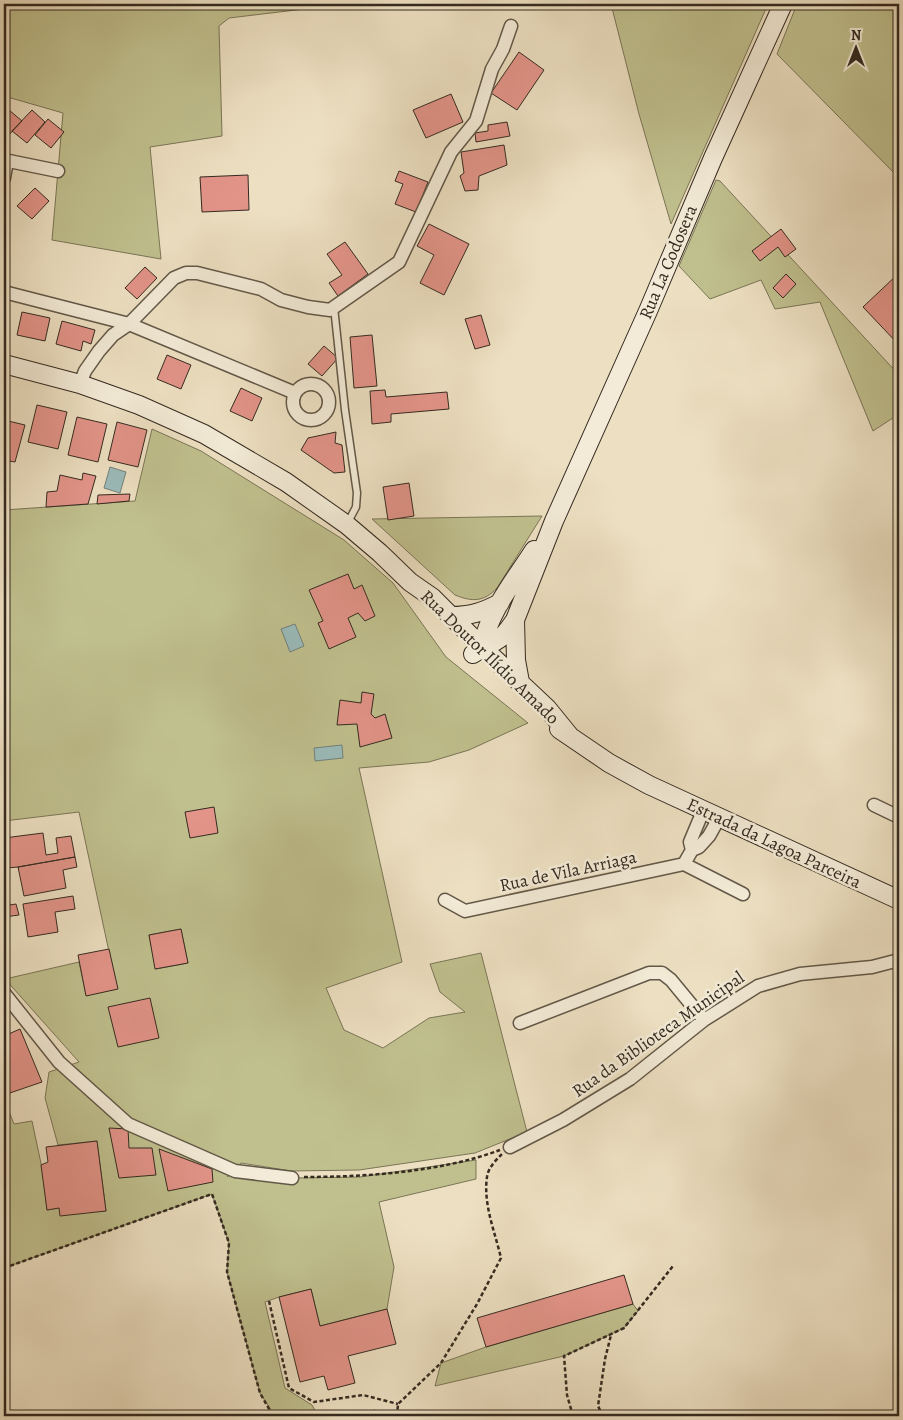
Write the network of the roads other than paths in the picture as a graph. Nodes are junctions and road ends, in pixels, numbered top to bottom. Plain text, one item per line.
1 (783, 4) edge
2 (511, 26) dead end
3 (6, 161) edge
4 (58, 170) dead end
5 (4, 178) edge
6 (4, 292) edge
7 (334, 307) junction
8 (129, 324) junction
9 (4, 364) edge
10 (80, 384) junction
11 (295, 393) dead end
12 (554, 521) junction
13 (346, 525) junction
14 (410, 582) junction
15 (500, 603) junction
16 (451, 616) junction
17 (515, 620) junction
18 (478, 651) junction
19 (520, 682) junction
20 (568, 735) junction
21 (649, 785) joint
22 (874, 805) dead end
23 (711, 815) junction
24 (899, 817) edge
25 (684, 864) junction
26 (743, 894) dead end
27 (445, 900) dead end
28 (899, 900) edge
29 (899, 960) edge
30 (4, 993) edge
31 (704, 1020) junction
32 (520, 1023) dead end
33 (510, 1147) road end
34 (292, 1178) road end

1 - 12 street, Rua La Codosera
2 - 7 street
3 - 4 street
3 - 5 street
6 - 8 street
7 - 8 street
7 - 13 lane
8 - 10 street
8 - 11 street
9 - 10 street, Rua Doutor Ilídio Amado
10 - 13 street, Rua Doutor Ilídio Amado
12 - 15 street
12 - 17 street
13 - 14 street, Rua Doutor Ilídio Amado
14 - 16 street, Rua Doutor Ilídio Amado
14 - 18 street, Rua Doutor Ilídio Amado
15 - 16 street
15 - 18 street
16 - 18 street, Rua Doutor Ilídio Amado
17 - 18 street
17 - 19 street
18 - 19 street, Rua Doutor Ilídio Amado
18 - 20 street, Rua Doutor Ilídio Amado
19 - 20 street, Rua Doutor Ilídio Amado
20 - 21 street, Rua Doutor Ilídio Amado
21 - 23 street, Estrada da Lagoa Parceira
22 - 24 street
23 - 25 street
23 - 28 street, Estrada da Lagoa Parceira
25 - 26 street
25 - 27 street, Rua de Vila Arriaga
29 - 31 street, Rua da Biblioteca Municipal
30 - 34 street
31 - 32 street
31 - 33 street, Rua da Biblioteca Municipal

